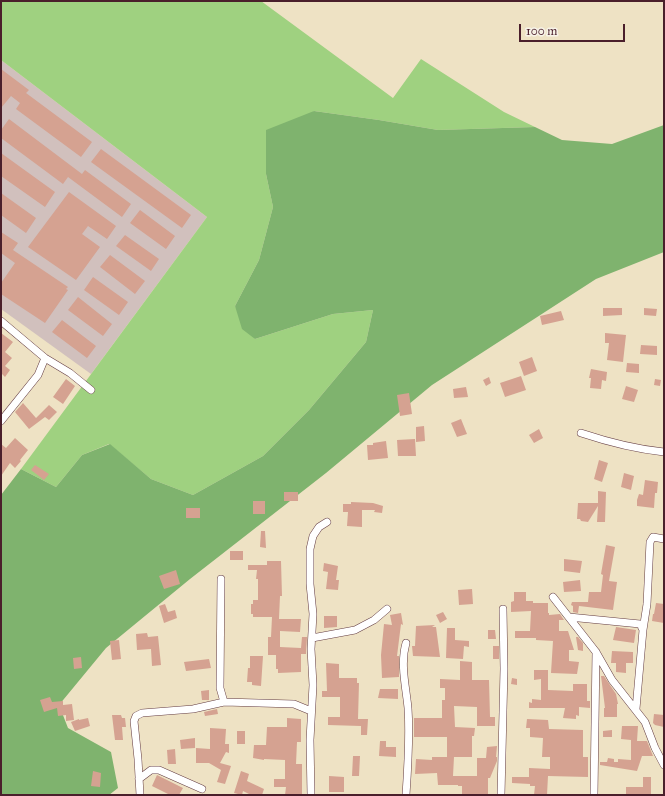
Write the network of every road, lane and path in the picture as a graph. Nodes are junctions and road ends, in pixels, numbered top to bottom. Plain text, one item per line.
1 (1, 321) edge
2 (45, 358) junction
3 (91, 390) dead end
4 (1, 421) edge
5 (581, 433) dead end
6 (664, 452) edge
7 (327, 522) dead end
8 (664, 539) edge
9 (221, 579) dead end
10 (553, 597) dead end
11 (387, 609) dead end
12 (503, 609) dead end
13 (569, 617) junction
14 (643, 630) junction
15 (312, 638) junction
16 (406, 643) dead end
17 (596, 652) junction
18 (224, 702) junction
19 (636, 709) junction
20 (311, 711) junction
21 (664, 765) edge
22 (139, 779) junction
23 (202, 789) dead end
24 (140, 795) edge
25 (311, 795) edge
26 (406, 795) edge
27 (501, 795) edge
28 (594, 795) edge

1 - 2 street
2 - 3 street
2 - 4 street
5 - 6 street
7 - 15 street
8 - 14 street
9 - 18 street
10 - 13 street
11 - 15 street
12 - 27 street
13 - 14 street
13 - 17 street
14 - 19 street
15 - 20 street
16 - 26 street
17 - 19 street
17 - 28 street
18 - 20 street
18 - 22 street
19 - 21 street
20 - 25 street
22 - 23 street
22 - 24 street

